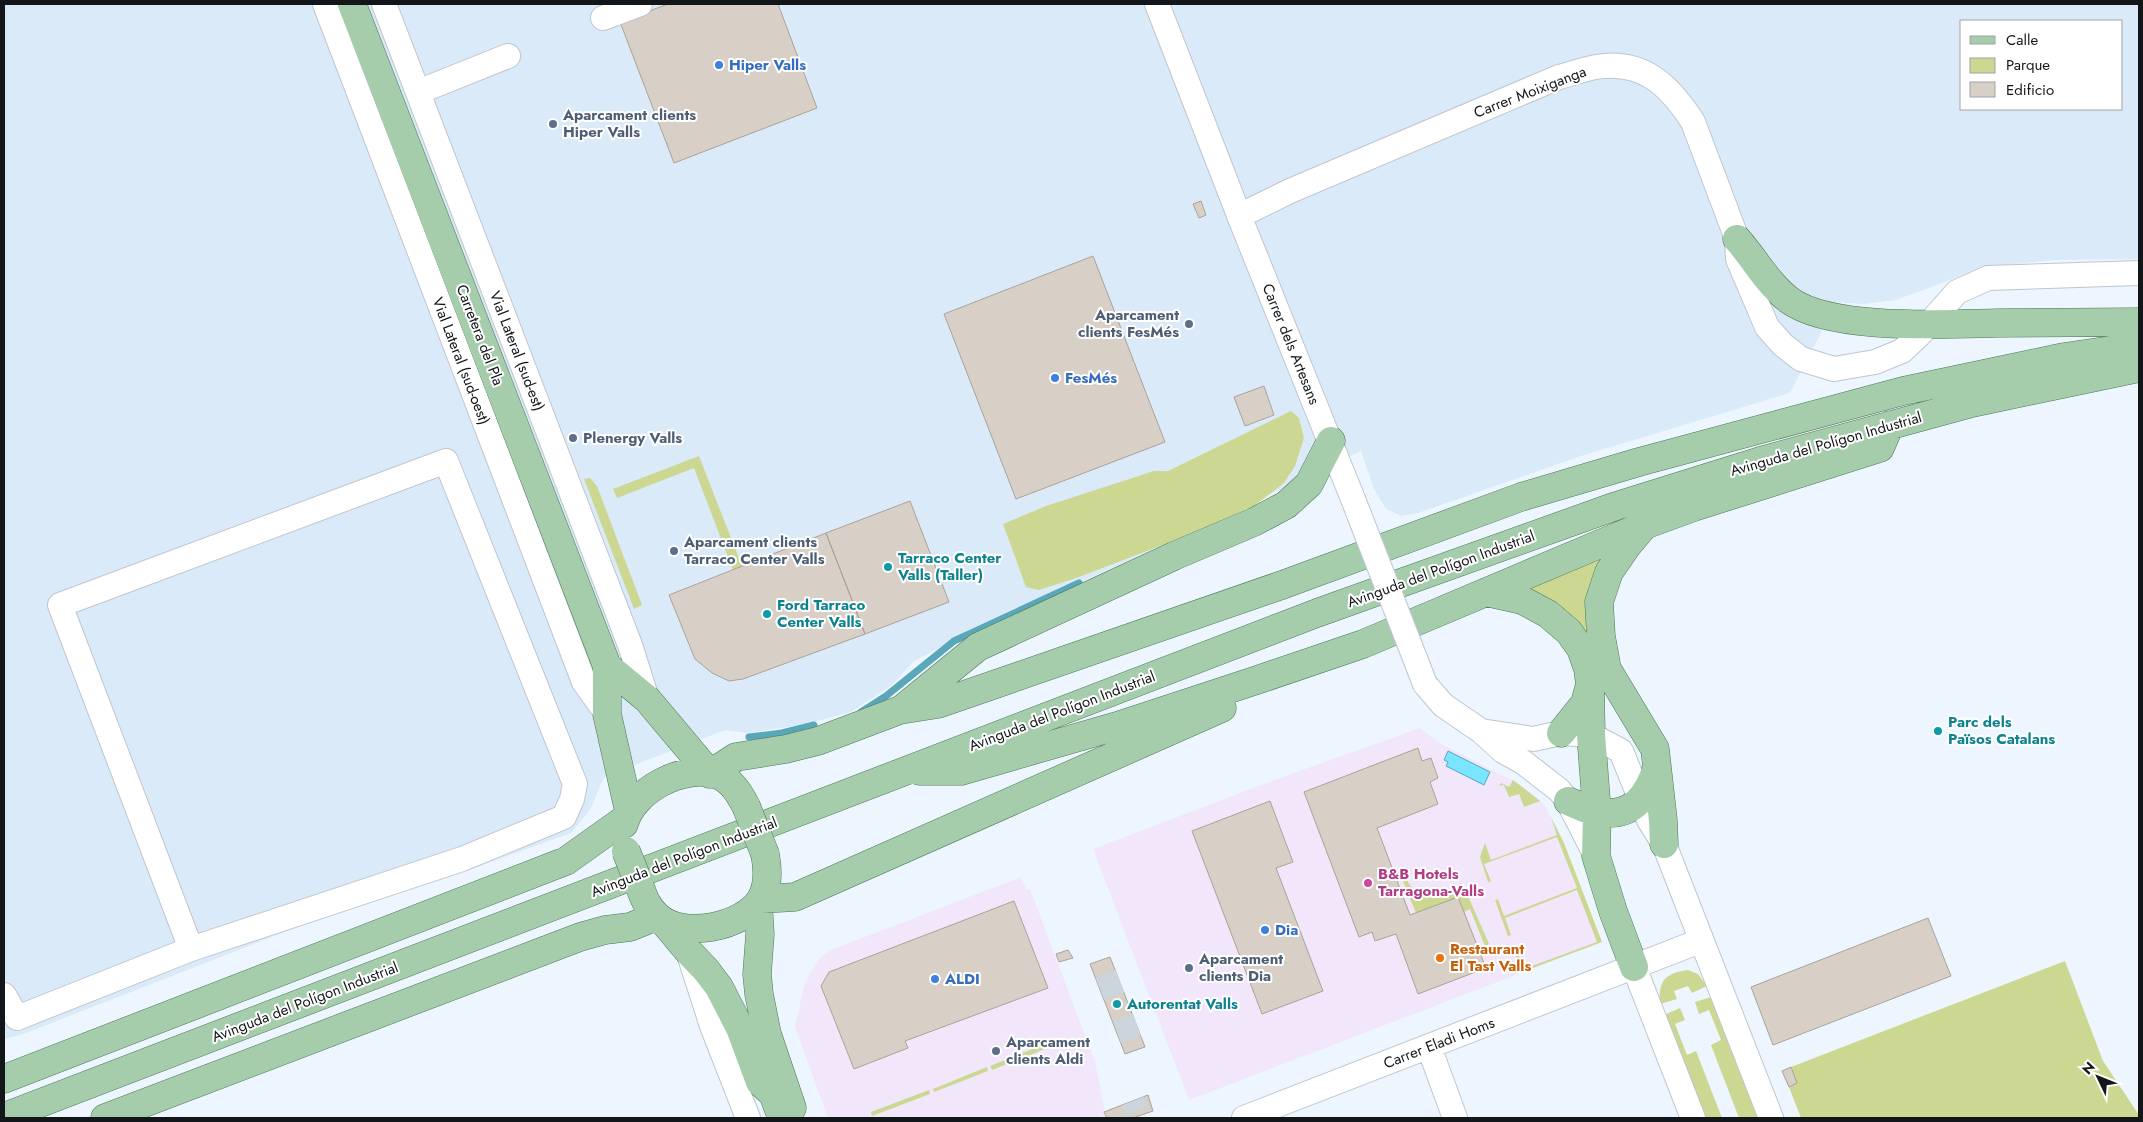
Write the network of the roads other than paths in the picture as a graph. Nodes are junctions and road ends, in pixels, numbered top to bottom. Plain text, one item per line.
1 (325, 4) edge
2 (352, 4) edge
3 (384, 4) edge
4 (640, 4) edge
5 (1157, 4) edge
6 (603, 18) dead end
7 (508, 56) dead end
8 (418, 92) junction
9 (1239, 216) junction
10 (1738, 239) junction
11 (2139, 273) edge
12 (2139, 322) edge
13 (1927, 324) junction
14 (2139, 346) edge
15 (2139, 368) edge
16 (1890, 425) junction
17 (1331, 442) junction
18 (1645, 525) junction
19 (1486, 592) junction
20 (606, 666) junction
21 (1254, 681) junction
22 (1590, 684) junction
23 (647, 699) junction
24 (900, 710) junction
25 (607, 714) junction
26 (1480, 731) junction
27 (1561, 733) junction
28 (1591, 735) junction
29 (1657, 767) junction
30 (902, 772) junction
31 (710, 774) junction
32 (1568, 801) junction
33 (1641, 801) junction
34 (1597, 812) junction
35 (627, 815) junction
36 (1664, 844) junction
37 (1596, 856) junction
38 (759, 901) junction
39 (655, 912) junction
40 (1700, 941) junction
41 (191, 949) junction
42 (688, 951) junction
43 (1634, 967) junction
44 (4, 994) edge
45 (1429, 1047) junction
46 (4, 1079) edge
47 (778, 1097) edge
48 (4, 1116) edge
49 (105, 1118) edge
50 (748, 1118) edge
51 (796, 1118) edge
52 (1244, 1118) edge
53 (1456, 1118) edge
54 (1693, 1118) edge
55 (1771, 1118) edge

1 - 25 street, Vial Lateral (sud-oest)
2 - 20 main road, Carretera del Pla
3 - 8 street, Vial Lateral (sud-est)
4 - 6 street
5 - 9 street, Carrer dels Artesans
7 - 8 street
8 - 23 street, Vial Lateral (sud-est)
9 - 10 street, Carrer Moixiganga
9 - 17 street, Carrer dels Artesans
10 - 13 main road
10 - 13 street, Carrer Moixiganga
11 - 13 street, Carrer Moixiganga
12 - 13 main road
14 - 24 main road
15 - 16 main road, Avinguda del Polígon Industrial
16 - 18 main road
16 - 30 main road, Avinguda del Polígon Industrial
17 - 24 main road
17 - 26 street, Carrer dels Artesans, bridge
18 - 19 main road
18 - 29 main road
19 - 21 main road
19 - 22 main road
20 - 23 main road
20 - 25 main road
21 - 30 main road
21 - 38 main road
22 - 27 main road
22 - 28 main road
23 - 31 main road
24 - 31 main road
25 - 35 main road
26 - 27 street
26 - 32 street, Carrer dels Artesans
27 - 28 street
28 - 33 street
28 - 34 main road
29 - 33 main road
29 - 36 main road
30 - 48 main road, Avinguda del Polígon Industrial
31 - 35 main road
31 - 38 main road, bridge
32 - 34 main road
32 - 37 street, Carrer dels Artesans
33 - 34 main road
33 - 36 street
34 - 37 main road
35 - 39 main road, bridge
35 - 46 main road
36 - 40 street
37 - 43 main road
38 - 39 main road
38 - 47 main road
39 - 42 main road
39 - 49 main road
40 - 43 street, Carrer Eladi Homs
40 - 55 street
41 - 41 street
41 - 44 street
42 - 47 main road
42 - 50 street
43 - 45 street, Carrer Eladi Homs
43 - 54 street
45 - 52 street, Carrer Eladi Homs
45 - 53 street
47 - 51 main road

